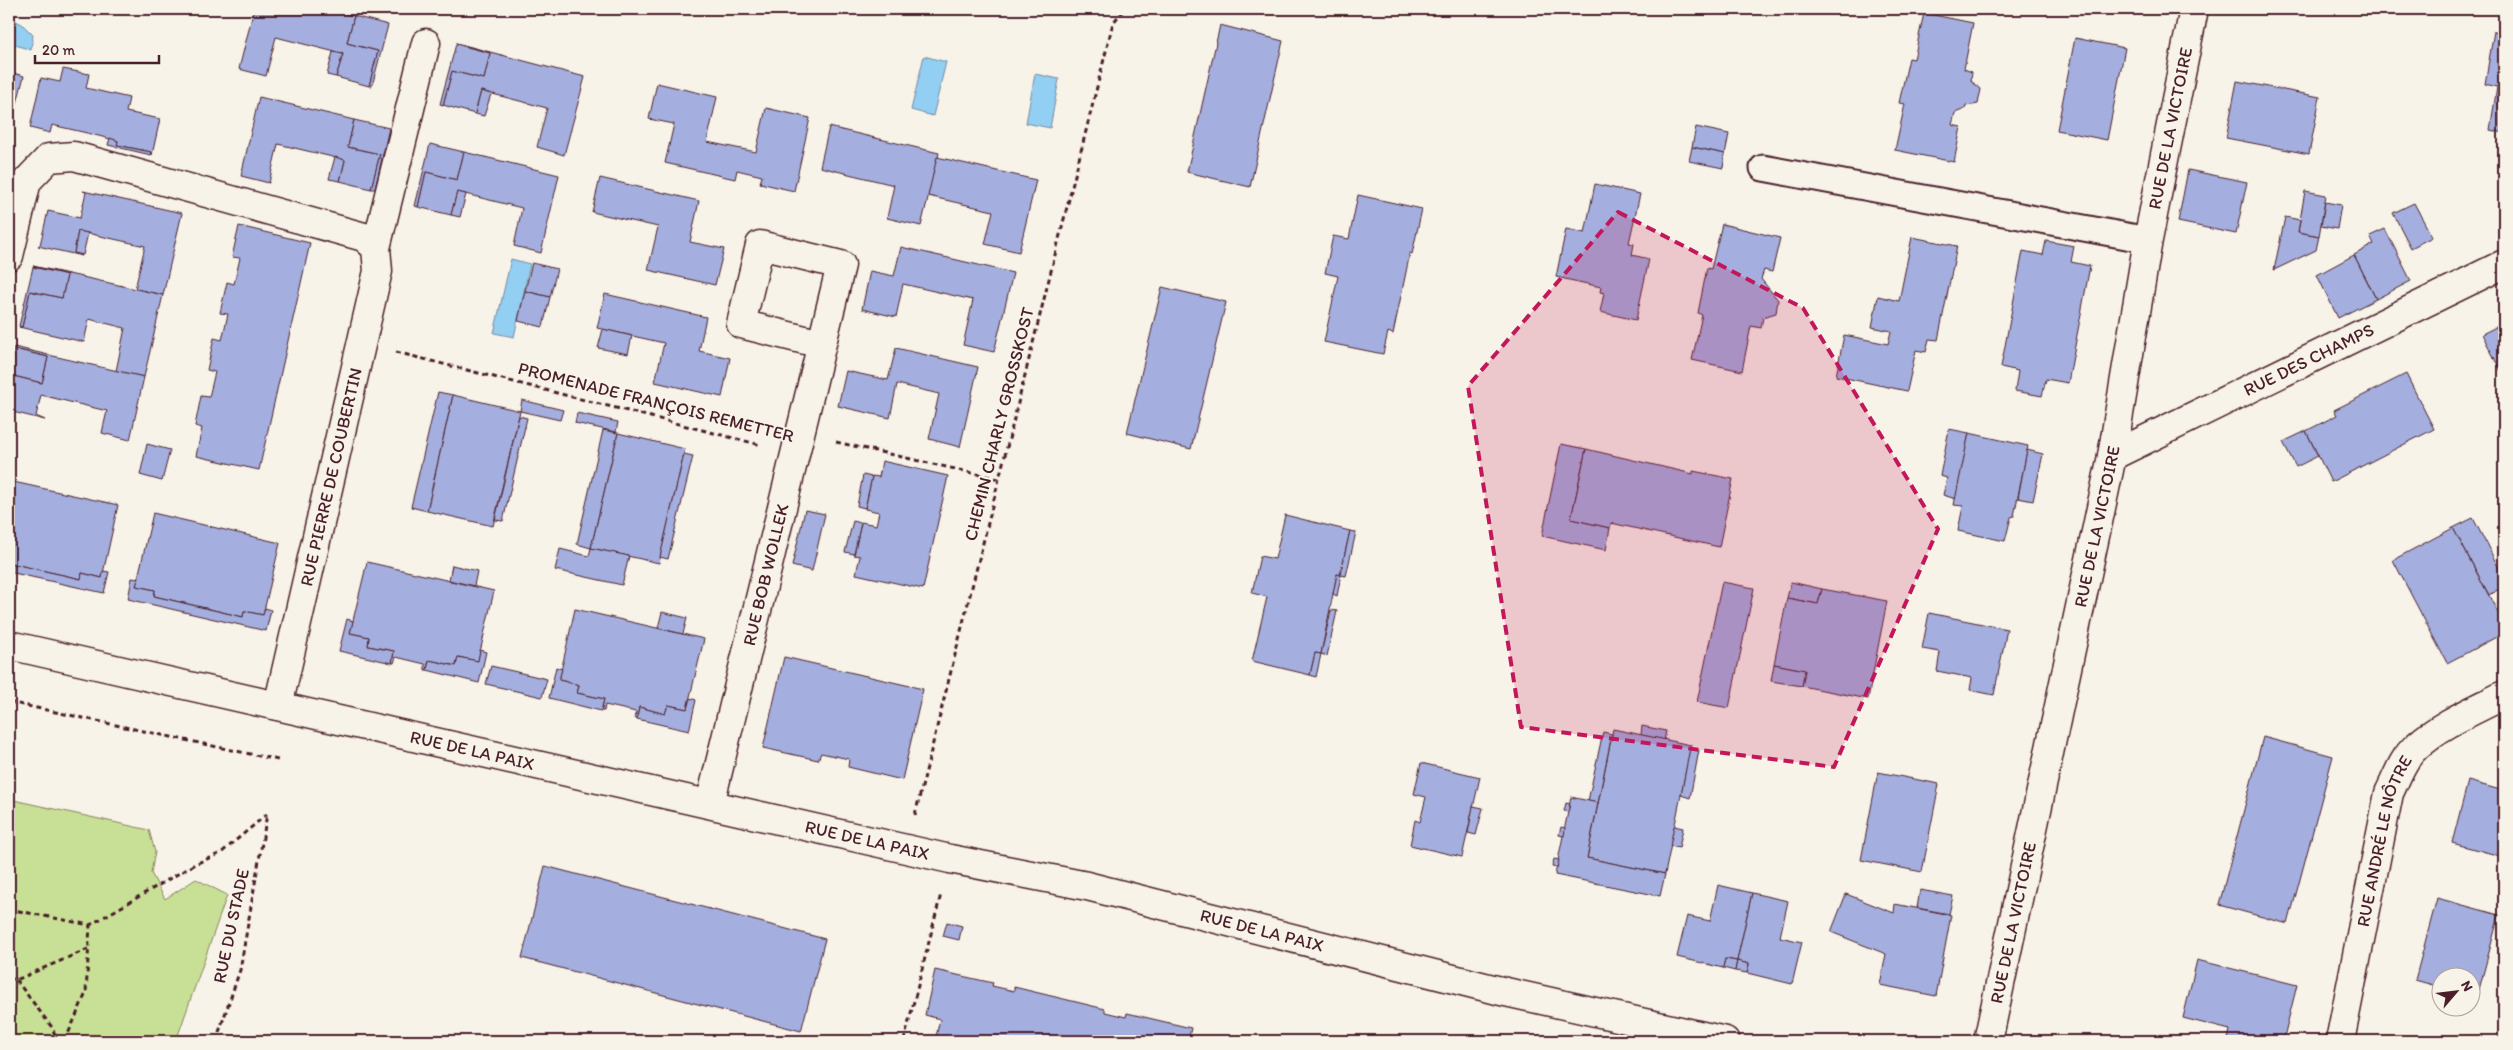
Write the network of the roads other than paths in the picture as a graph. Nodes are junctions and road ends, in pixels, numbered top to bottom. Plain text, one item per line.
1 (2194, 9) edge
2 (426, 43) dead end
3 (1763, 168) dead end
4 (2148, 240) junction
5 (376, 248) junction
6 (9, 256) edge
7 (2504, 264) edge
8 (821, 344) dead end
9 (2112, 456) junction
10 (9, 645) edge
11 (2504, 695) edge
12 (278, 706) junction
13 (710, 804) junction
14 (1725, 1041) edge
15 (1988, 1041) edge
16 (2340, 1041) edge

1 - 4 street, RUE DE LA VICTOIRE
2 - 5 street, RUE PIERRE DE COUBERTIN
3 - 4 lane
4 - 9 street, RUE DE LA VICTOIRE
5 - 6 street
5 - 12 street, RUE PIERRE DE COUBERTIN
7 - 9 street, RUE DES CHAMPS
8 - 13 street, RUE BOB WOLLEK
9 - 15 street, RUE DE LA VICTOIRE
10 - 12 street, RUE DE LA PAIX
11 - 16 street, RUE ANDRÉ LE NÔTRE
12 - 13 street, RUE DE LA PAIX
13 - 14 street, RUE DE LA PAIX

